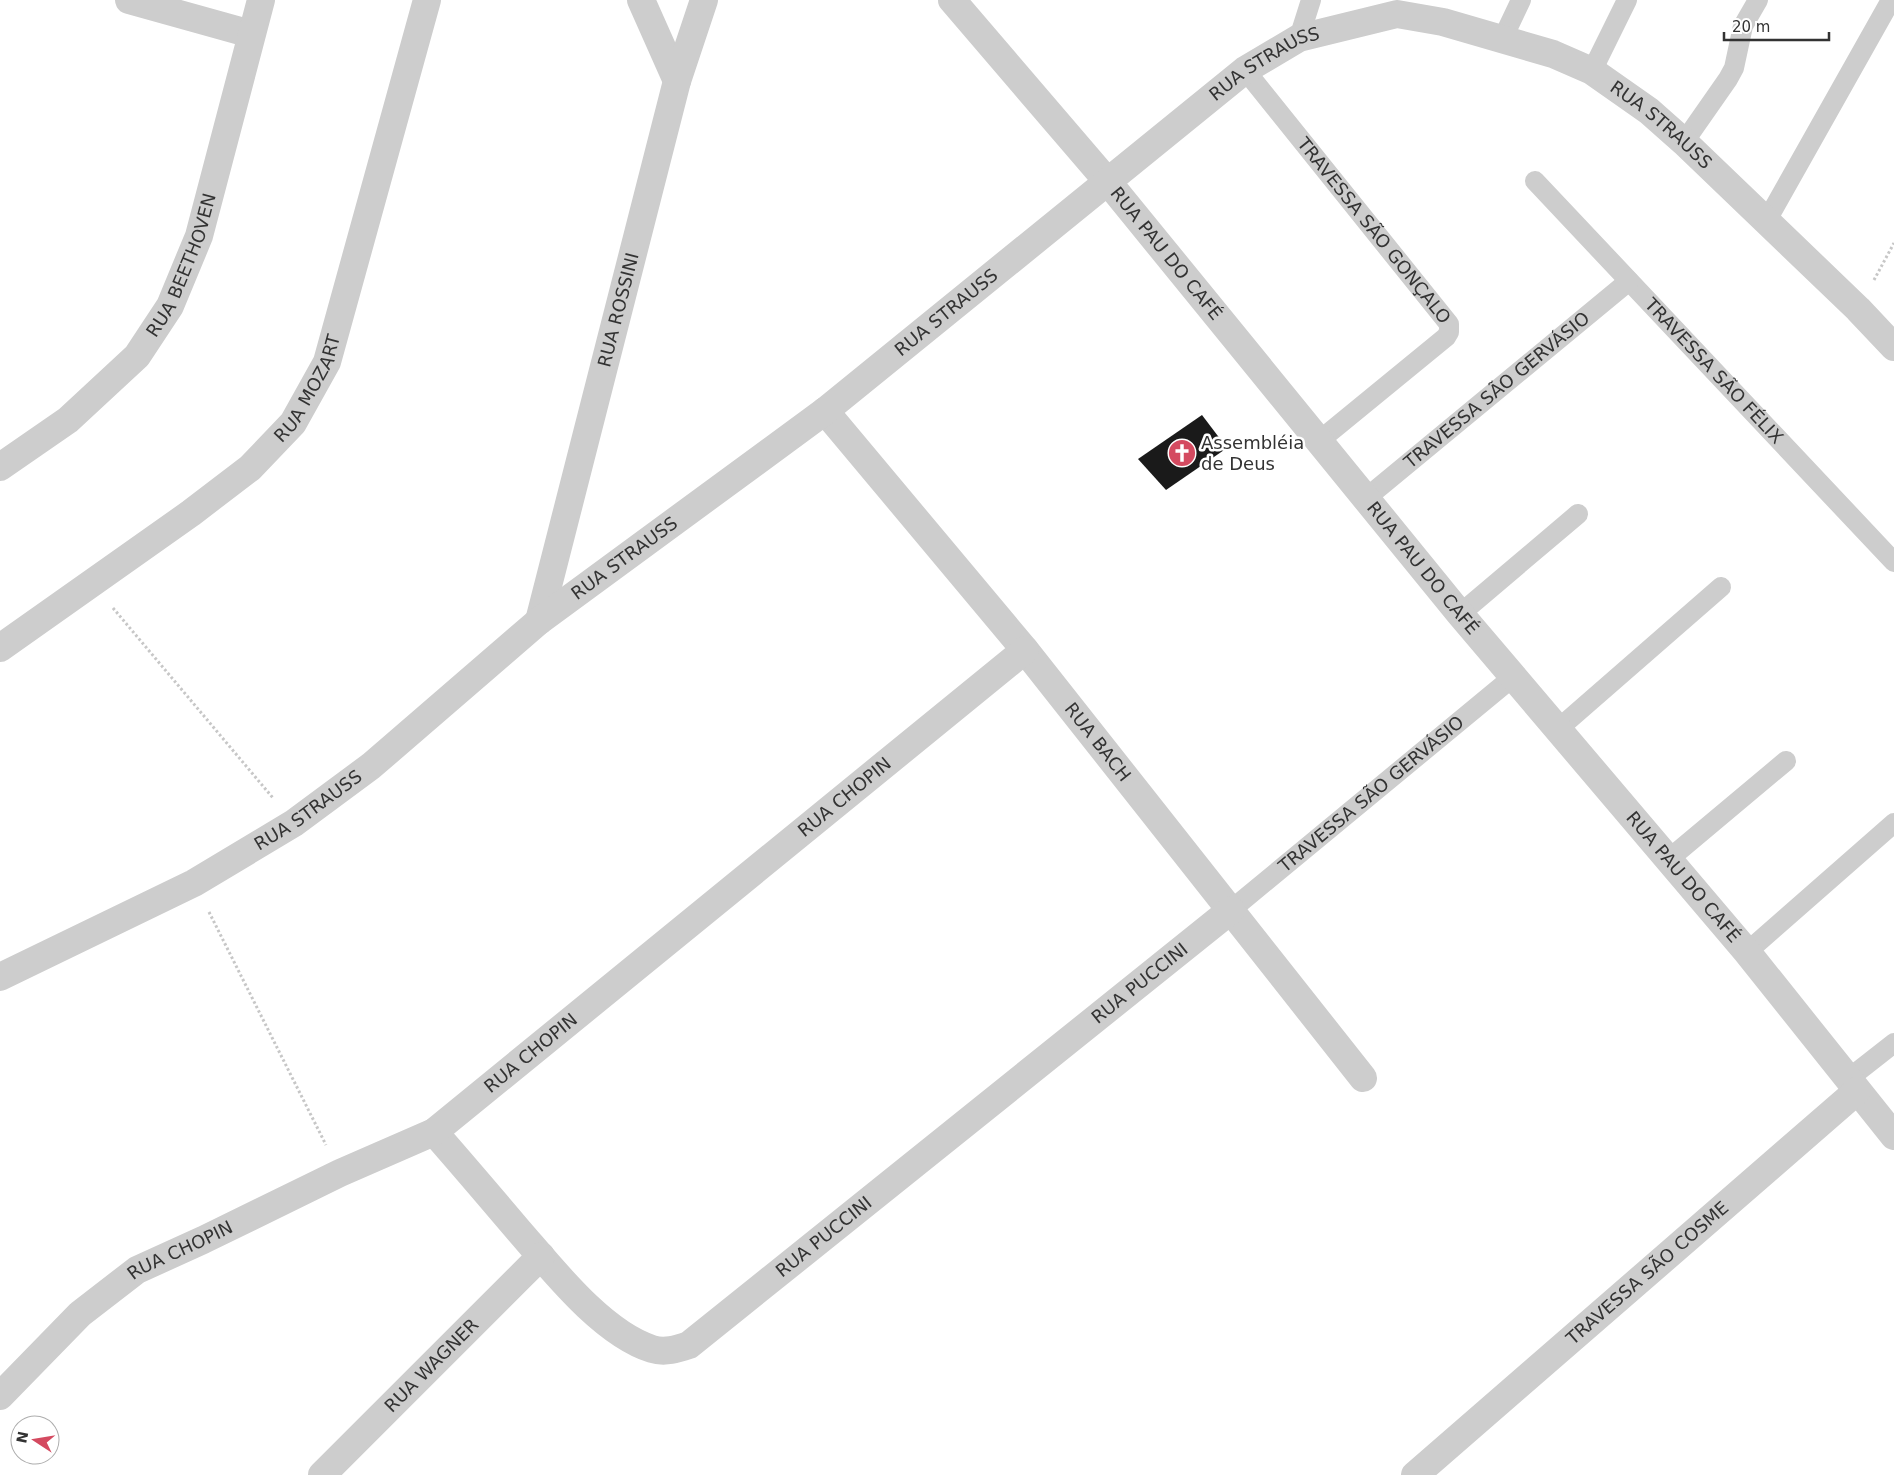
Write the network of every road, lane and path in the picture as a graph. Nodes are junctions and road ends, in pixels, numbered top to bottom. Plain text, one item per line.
1 (129, 0) edge
2 (261, 0) edge
3 (427, 0) edge
4 (641, 0) edge
5 (704, 0) edge
6 (952, 0) edge
7 (1311, 0) edge
8 (1521, 0) edge
9 (1627, 0) edge
10 (1758, 0) edge
11 (1891, 0) edge
12 (1400, 7) edge
13 (251, 34) junction
14 (1298, 38) junction
15 (1504, 38) junction
16 (1245, 70) junction
17 (1592, 71) junction
18 (677, 81) junction
19 (1684, 142) junction
20 (1535, 181) dead end
21 (1108, 182) junction
22 (1766, 222) junction
23 (1894, 243) edge
24 (1629, 280) junction
25 (1858, 309) junction
26 (1894, 347) edge
27 (825, 411) junction
28 (1319, 441) junction
29 (0, 467) edge
30 (1365, 499) junction
31 (1578, 514) dead end
32 (1894, 562) edge
33 (91, 582) junction
34 (1720, 587) dead end
35 (1460, 614) junction
36 (539, 621) junction
37 (0, 648) edge
38 (1025, 650) junction
39 (1513, 677) junction
40 (1557, 730) junction
41 (1786, 761) dead end
42 (294, 823) junction
43 (1894, 823) edge
44 (1669, 859) junction
45 (194, 883) junction
46 (1231, 910) junction
47 (1747, 952) junction
48 (0, 977) edge
49 (1894, 1042) edge
50 (1363, 1078) dead end
51 (1853, 1085) junction
52 (434, 1132) junction
53 (1894, 1136) edge
54 (340, 1173) junction
55 (541, 1256) junction
56 (0, 1396) edge
57 (322, 1475) edge
58 (1415, 1475) edge

1 - 13 street
2 - 13 street, RUA BEETHOVEN
3 - 33 street, RUA MOZART
4 - 18 street
5 - 18 street, RUA ROSSINI
6 - 21 street, RUA PAU DO CAFÉ
7 - 14 lane
8 - 15 lane
9 - 17 lane
10 - 19 lane
11 - 22 lane
12 - 14 street, RUA STRAUSS
12 - 15 street, RUA STRAUSS
13 - 29 street, RUA BEETHOVEN
14 - 16 street, RUA STRAUSS
15 - 17 street, RUA STRAUSS
16 - 21 street, RUA STRAUSS
16 - 28 lane, TRAVESSA SÃO GONÇALO
17 - 19 street, RUA STRAUSS
18 - 36 street, RUA ROSSINI
19 - 22 street, RUA STRAUSS
20 - 24 lane, TRAVESSA SÃO FÉLIX
21 - 27 street, RUA STRAUSS
21 - 28 street, RUA PAU DO CAFÉ
22 - 25 street, RUA STRAUSS
23 - 25 path
24 - 30 lane, TRAVESSA SÃO GERVÁSIO
24 - 32 lane, TRAVESSA SÃO FÉLIX
25 - 26 street, RUA STRAUSS
27 - 36 street, RUA STRAUSS
27 - 38 street, RUA BACH
28 - 30 street, RUA PAU DO CAFÉ
30 - 35 street, RUA PAU DO CAFÉ
31 - 35 lane
33 - 37 street, RUA MOZART
33 - 42 path
34 - 40 lane
35 - 39 street, RUA PAU DO CAFÉ
36 - 42 street, RUA STRAUSS
38 - 46 street, RUA BACH
38 - 52 street, RUA CHOPIN
39 - 40 street, RUA PAU DO CAFÉ
39 - 46 lane, TRAVESSA SÃO GERVÁSIO
40 - 44 street, RUA PAU DO CAFÉ
41 - 44 lane
42 - 45 street, RUA STRAUSS
43 - 47 lane
44 - 47 street, RUA PAU DO CAFÉ
45 - 48 street, RUA STRAUSS
45 - 54 path
46 - 50 street, RUA BACH
46 - 55 street, RUA PUCCINI
47 - 51 street, RUA PAU DO CAFÉ
49 - 51 lane
51 - 53 street, RUA PAU DO CAFÉ
51 - 58 street, TRAVESSA SÃO COSME
52 - 54 street, RUA CHOPIN
52 - 55 street, RUA PUCCINI
54 - 56 street, RUA CHOPIN
55 - 57 street, RUA WAGNER

